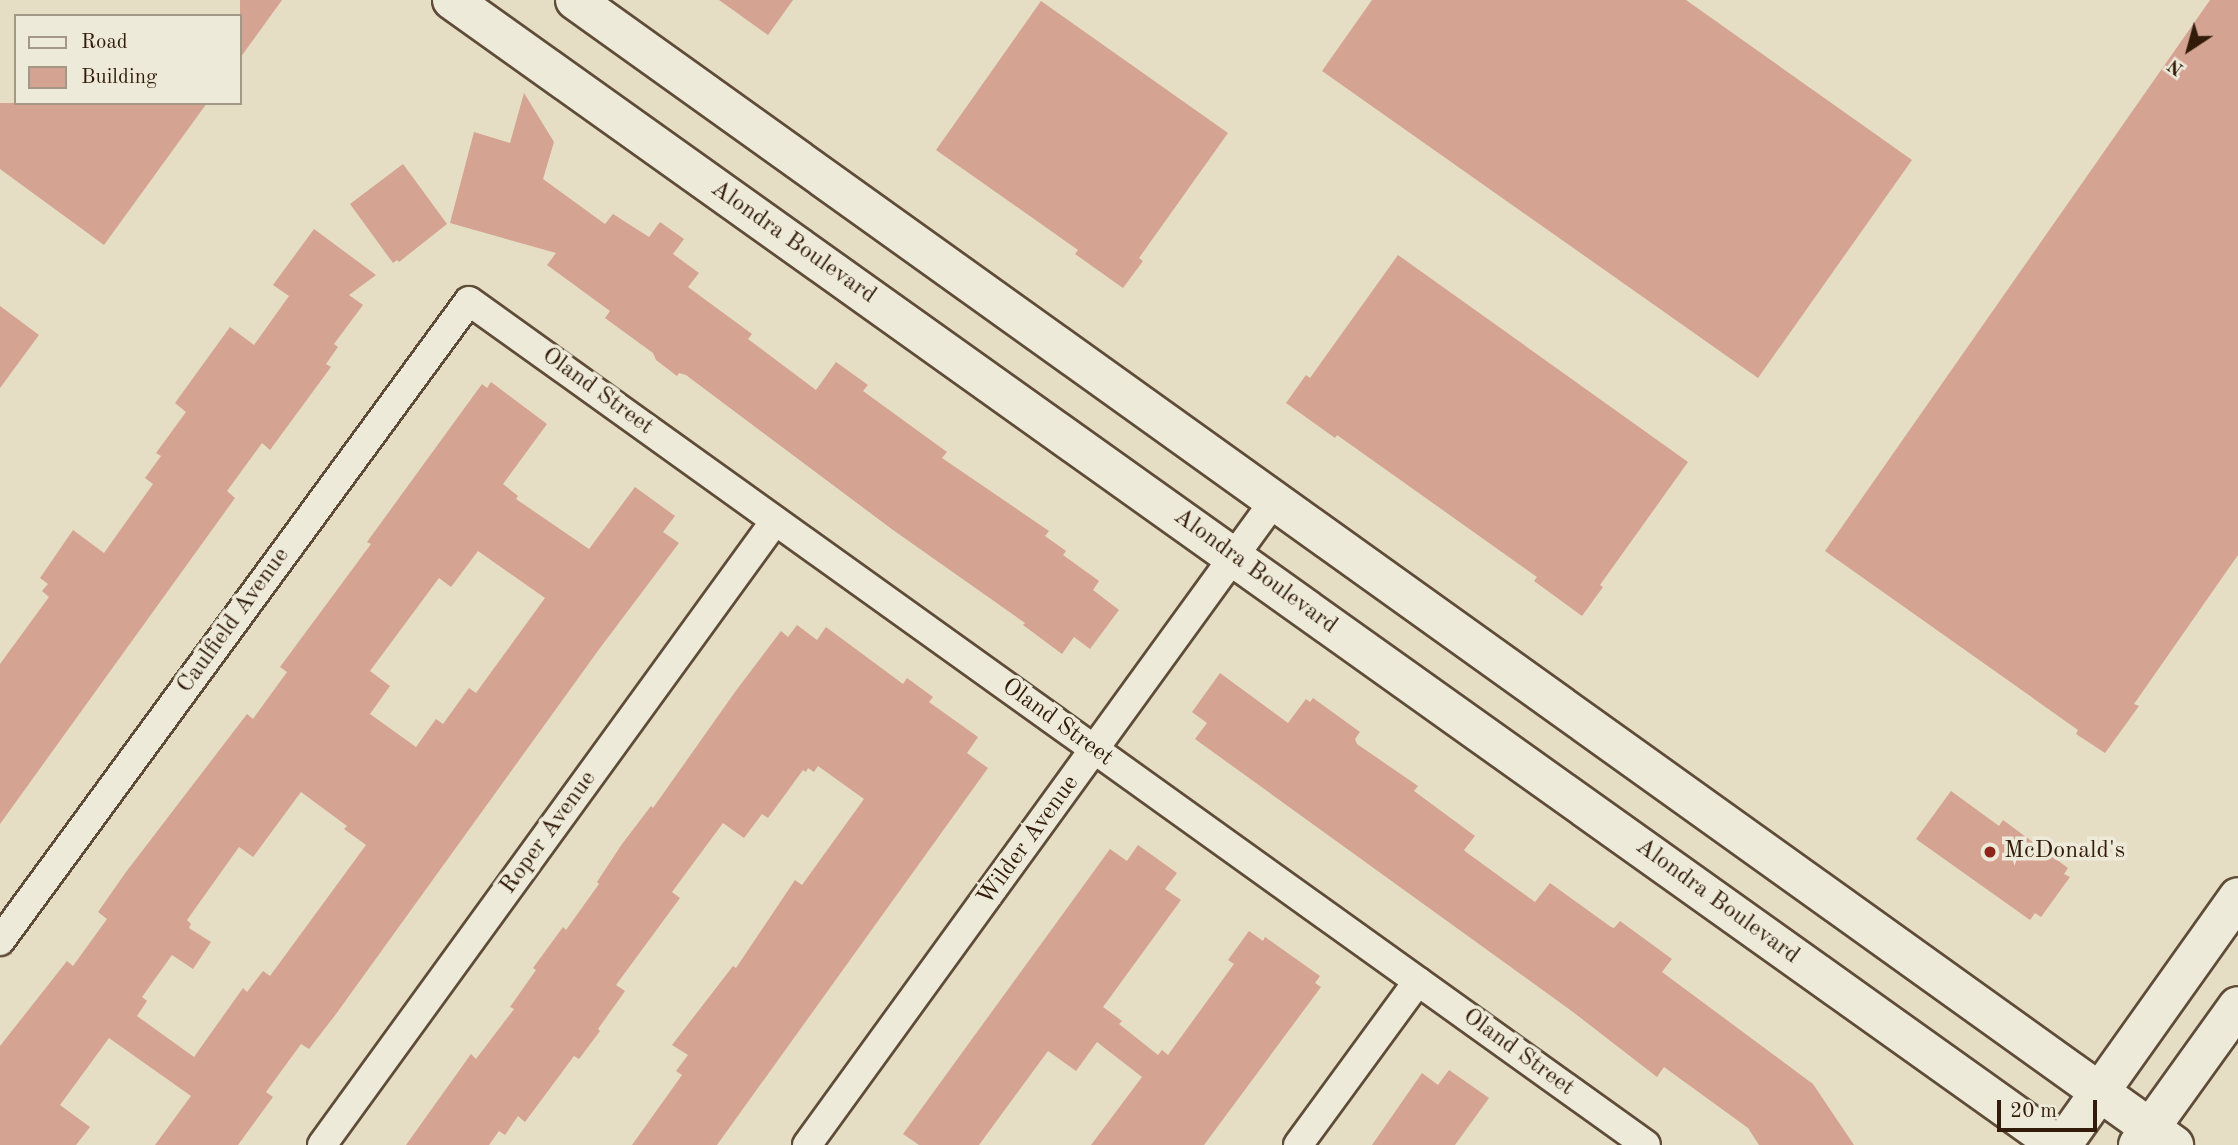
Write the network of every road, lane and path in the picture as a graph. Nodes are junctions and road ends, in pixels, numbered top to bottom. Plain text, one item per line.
1 (452, 0) edge
2 (575, 0) edge
3 (469, 301) joint
4 (1274, 501) junction
5 (775, 521) junction
6 (1234, 557) junction
7 (1096, 750) junction
8 (2238, 897) edge
9 (0, 941) edge
10 (1418, 981) junction
11 (2238, 1006) edge
12 (2100, 1093) junction
13 (2154, 1140) edge
14 (321, 1145) edge
15 (807, 1145) edge
16 (1298, 1145) edge
17 (1646, 1145) edge
18 (2060, 1145) edge

1 - 6 main road, Alondra Boulevard
2 - 4 main road
3 - 5 street, Oland Street
3 - 9 street, Caulfield Avenue
4 - 6 street, Wilder Avenue
4 - 12 main road
5 - 7 street, Oland Street
5 - 14 street, Roper Avenue
6 - 7 street, Wilder Avenue
6 - 18 main road, Alondra Boulevard
7 - 10 street, Oland Street
7 - 15 street, Wilder Avenue
8 - 12 main road
10 - 16 street
10 - 17 street, Oland Street
11 - 13 main road
12 - 13 main road
12 - 18 main road

